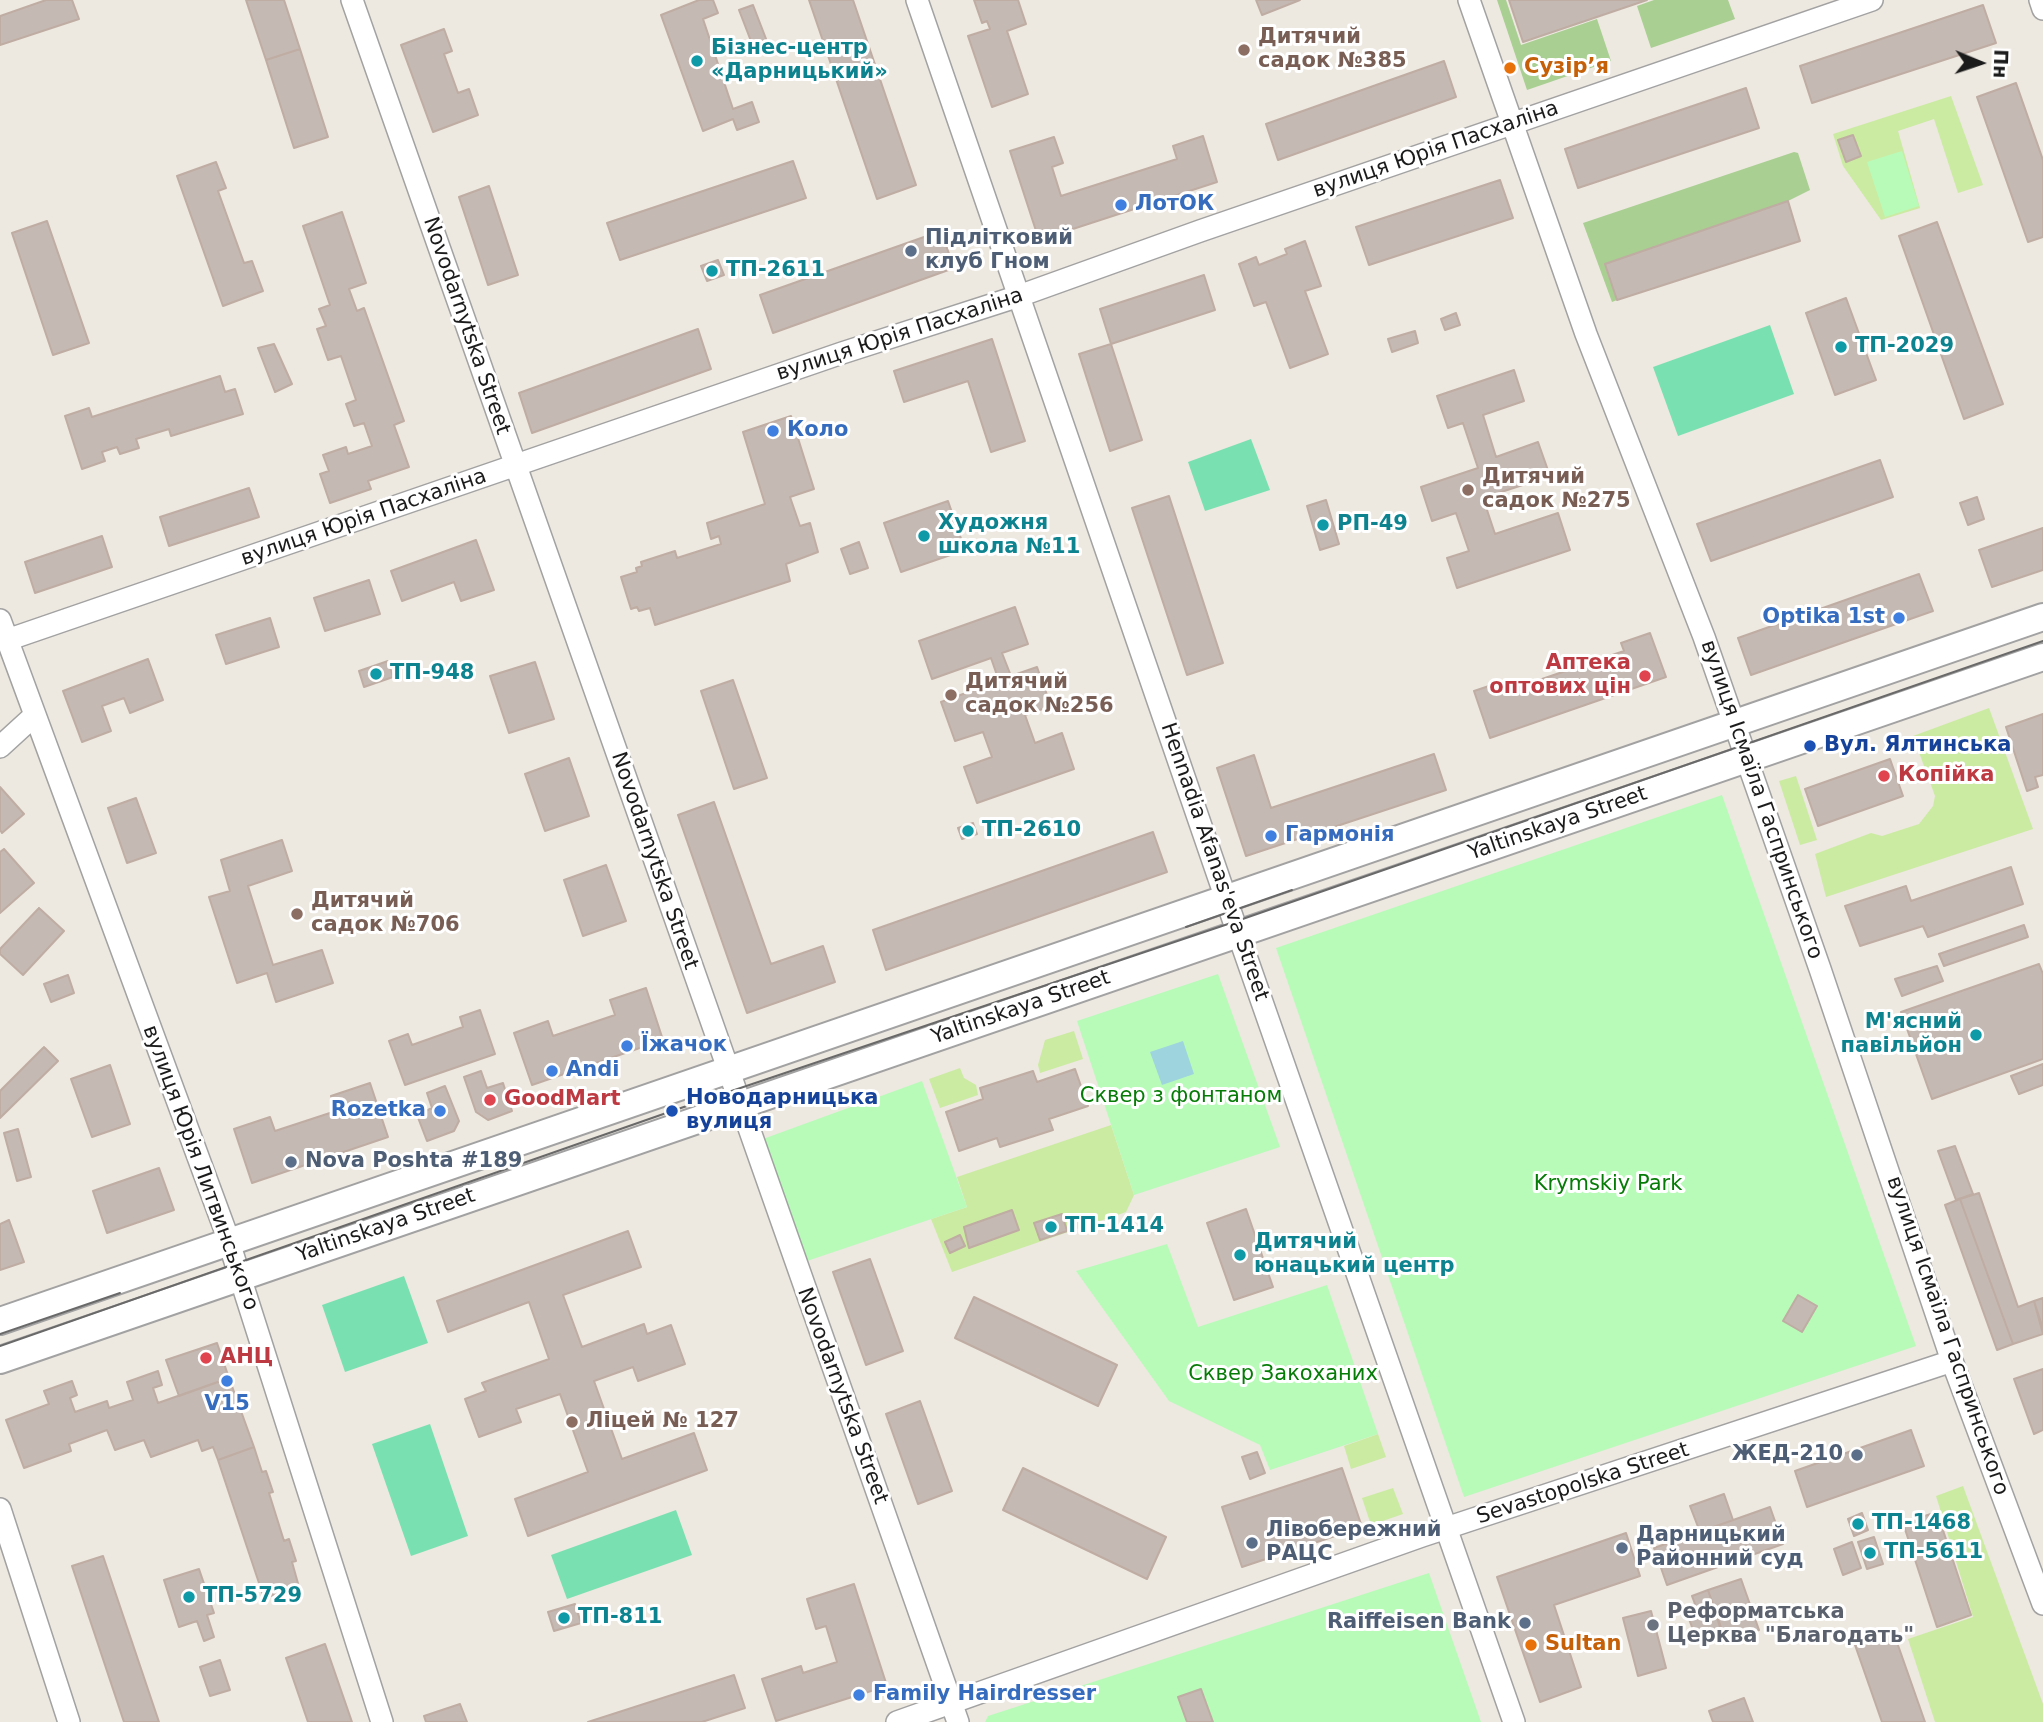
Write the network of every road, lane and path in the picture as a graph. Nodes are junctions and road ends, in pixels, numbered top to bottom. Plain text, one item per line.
1 (352, 0) edge
2 (917, 0) edge
3 (1469, 0) edge
4 (1872, 0) edge
5 (2040, 0) edge
6 (2043, 9) edge
7 (1512, 123) junction
8 (1019, 296) junction
9 (514, 466) junction
10 (2043, 617) edge
11 (4, 630) edge
12 (2043, 656) edge
13 (35, 715) junction
14 (1733, 722) junction
15 (0, 747) edge
16 (1746, 759) junction
17 (1225, 898) junction
18 (1238, 934) junction
19 (727, 1070) junction
20 (739, 1105) junction
21 (229, 1243) junction
22 (240, 1277) junction
23 (0, 1321) edge
24 (0, 1360) edge
25 (1952, 1361) junction
26 (0, 1509) edge
27 (1447, 1529) junction
28 (2043, 1604) edge
29 (955, 1713) edge
30 (69, 1722) edge
31 (382, 1722) edge
32 (897, 1722) edge
33 (1514, 1722) edge

1 - 9 street, Novodarnytska Street
2 - 8 street, Hennadia Afanas'eva Street
3 - 7 street, вулиця Ісмаїла Гаспринського
4 - 7 street, вулиця Юрія Пасхаліна
5 - 6 street
7 - 8 street, вулиця Юрія Пасхаліна
7 - 14 street, вулиця Ісмаїла Гаспринського
8 - 9 street, вулиця Юрія Пасхаліна
8 - 17 street, Hennadia Afanas'eva Street
9 - 11 street, вулиця Юрія Пасхаліна
9 - 19 street, Novodarnytska Street
10 - 14 street, Yaltinskaya Street
11 - 13 street, вулиця Юрія Литвинського
12 - 16 street, Yaltinskaya Street
13 - 15 street
13 - 21 street, вулиця Юрія Литвинського
14 - 16 street, вулиця Ісмаїла Гаспринського
14 - 17 street, Yaltinskaya Street
16 - 18 street, Yaltinskaya Street
16 - 25 street, вулиця Ісмаїла Гаспринського
17 - 18 street, Hennadia Afanas'eva Street
17 - 19 street, Yaltinskaya Street
18 - 20 street, Yaltinskaya Street
18 - 27 street, Hennadia Afanas'eva Street
19 - 20 street, Novodarnytska Street
19 - 21 street, Yaltinskaya Street
20 - 22 street, Yaltinskaya Street
20 - 29 street, Novodarnytska Street
21 - 22 street, вулиця Юрія Литвинського
21 - 23 street, Yaltinskaya Street
22 - 24 street, Yaltinskaya Street
22 - 31 street, вулиця Юрія Литвинського
25 - 27 street, Sevastopolska Street
25 - 28 street, вулиця Ісмаїла Гаспринського
26 - 30 street
27 - 29 street, Sevastopolska Street
27 - 33 street, Hennadia Afanas'eva Street
29 - 32 street, Sevastopolska Street

